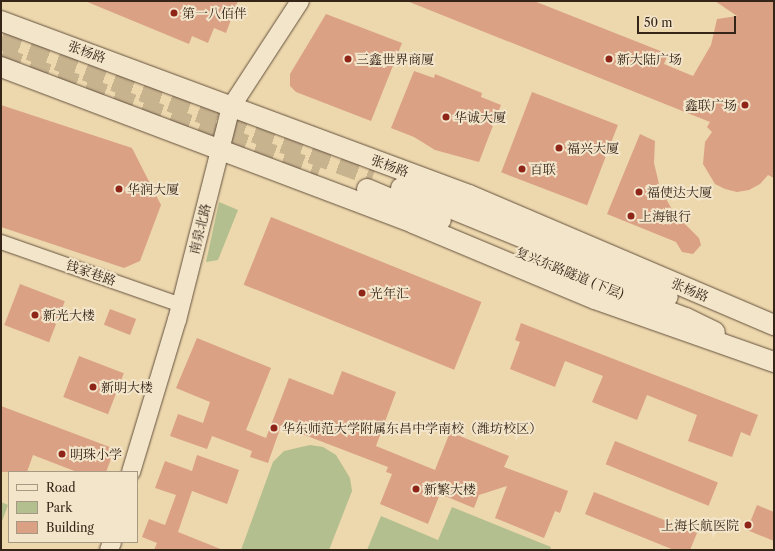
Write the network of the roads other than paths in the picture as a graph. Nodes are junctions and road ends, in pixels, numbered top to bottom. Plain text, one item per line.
1 (300, 1) edge
2 (1, 21) edge
3 (1, 67) edge
4 (230, 107) junction
5 (220, 148) junction
6 (1, 242) edge
7 (181, 305) junction
8 (774, 326) edge
9 (773, 362) edge
10 (131, 471) edge

1 - 4 street, 南泉北路
2 - 4 main road, 张杨路
3 - 5 main road
4 - 5 street, 南泉北路
4 - 8 main road, 张杨路
5 - 7 street, 南泉北路
5 - 9 main road
6 - 7 street, 钱家巷路
7 - 10 street, 南泉北路
8 - 9 main road, 复兴东路隧道 (下层)

